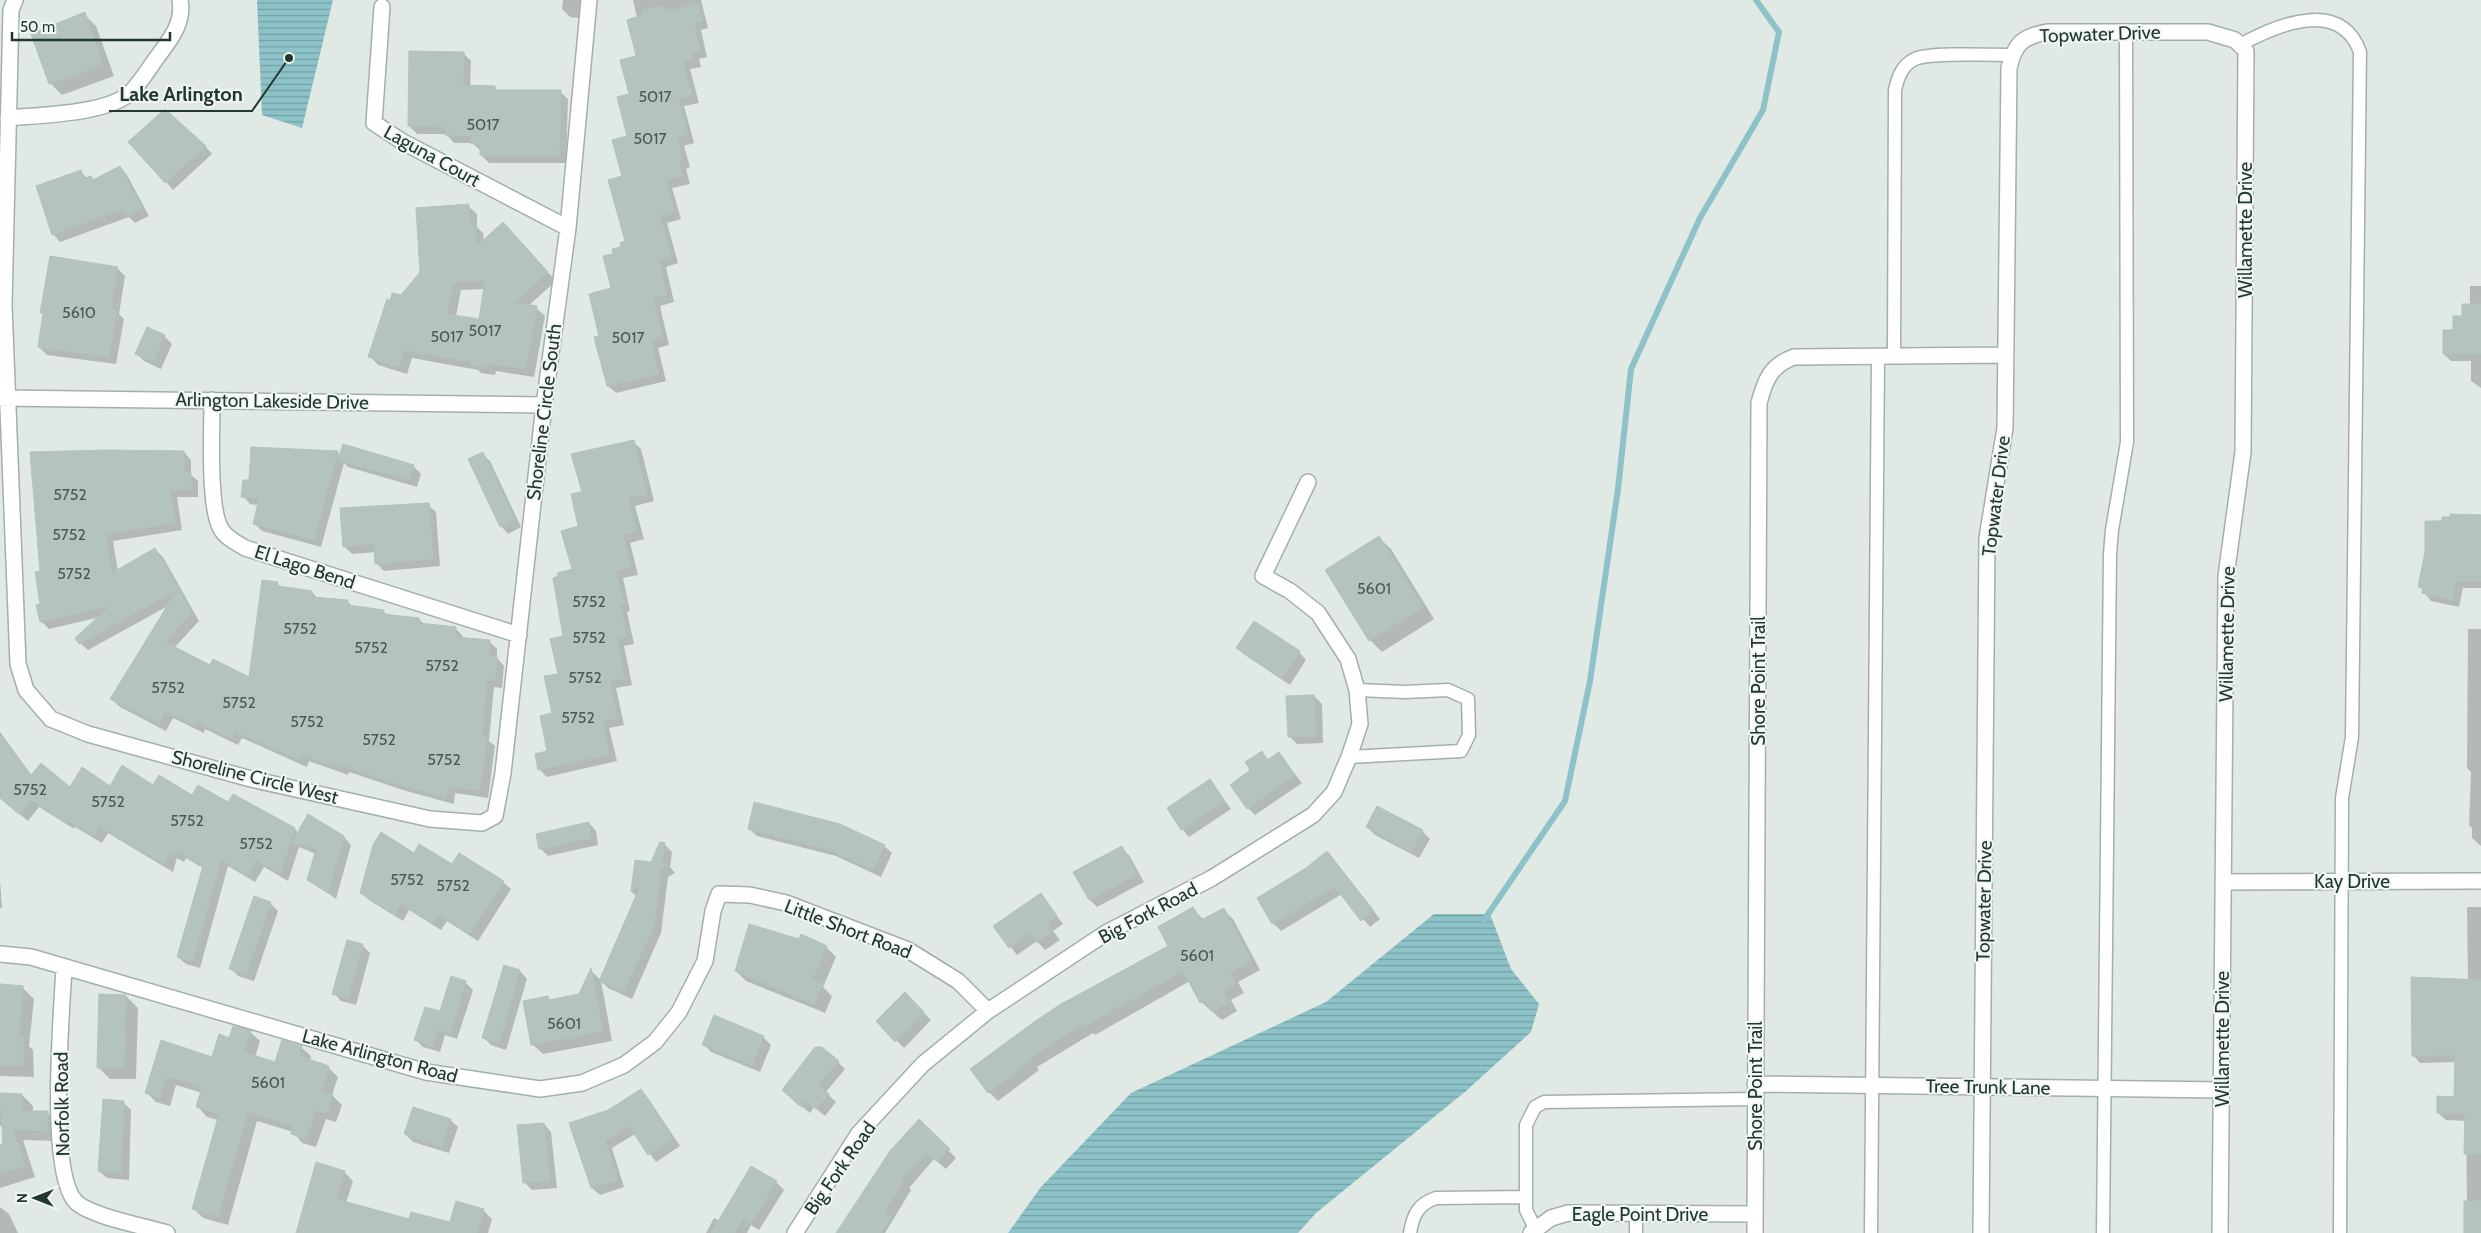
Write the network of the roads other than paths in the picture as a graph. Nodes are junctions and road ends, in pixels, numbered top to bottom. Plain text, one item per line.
1 (15, 0) edge
2 (180, 0) edge
3 (590, 0) edge
4 (382, 6) dead end
5 (2126, 32) junction
6 (2238, 43) junction
7 (2012, 55) junction
8 (8, 118) junction
9 (568, 228) junction
10 (2005, 355) junction
11 (1878, 356) junction
12 (1894, 356) junction
13 (3, 398) edge
14 (212, 400) junction
15 (544, 404) junction
16 (1308, 482) dead end
17 (519, 635) junction
18 (1357, 690) junction
19 (1349, 757) junction
20 (489, 820) joint
21 (2341, 881) junction
22 (2481, 881) edge
23 (2223, 882) junction
24 (719, 894) joint
25 (0, 954) edge
26 (64, 967) junction
27 (988, 1011) junction
28 (1872, 1086) junction
29 (1982, 1087) junction
30 (2105, 1089) junction
31 (2222, 1090) junction
32 (1756, 1091) junction
33 (1526, 1197) junction
34 (1636, 1213) junction
35 (1755, 1214) junction
36 (1533, 1230) edge
37 (167, 1233) edge
38 (795, 1233) edge
39 (1410, 1233) edge
40 (1636, 1233) edge
41 (1755, 1233) edge
42 (1871, 1233) edge
43 (1981, 1233) edge
44 (2103, 1233) edge
45 (2220, 1233) edge
46 (2340, 1233) edge

1 - 8 street
2 - 8 street
3 - 9 street, Shoreline Circle South
4 - 9 street, Laguna Court
5 - 6 street, Topwater Drive
5 - 7 street, Topwater Drive
5 - 30 lane
6 - 21 lane
6 - 23 street, Willamette Drive
7 - 10 street, Topwater Drive
7 - 12 lane
8 - 13 street
9 - 15 street, Shoreline Circle South
10 - 12 street, Shore Point Trail
10 - 29 street, Topwater Drive
11 - 12 street, Shore Point Trail
11 - 28 lane
11 - 32 street, Shore Point Trail
13 - 14 street, Arlington Lakeside Drive
13 - 20 street, Shoreline Circle West
14 - 15 street, Arlington Lakeside Drive
14 - 17 street, El Lago Bend
15 - 17 street, Shoreline Circle South
16 - 18 street, Big Fork Road
17 - 20 street, Shoreline Circle South
18 - 19 street, Big Fork Road
18 - 19 lane
19 - 27 street, Big Fork Road
21 - 22 street, Kay Drive
21 - 23 street, Kay Drive
21 - 46 lane
23 - 31 street, Willamette Drive
24 - 26 street, Lake Arlington Road
24 - 27 street, Little Short Road
25 - 26 street, Lake Arlington Road
26 - 37 street, Norfolk Road
27 - 38 street, Big Fork Road
28 - 29 street, Tree Trunk Lane
28 - 32 street, Tree Trunk Lane
28 - 42 lane
29 - 30 street, Tree Trunk Lane
29 - 43 street, Topwater Drive
30 - 31 street, Tree Trunk Lane
30 - 44 lane
31 - 45 street, Willamette Drive
32 - 33 lane
32 - 35 street, Shore Point Trail
33 - 36 lane
33 - 39 lane
34 - 35 street, Eagle Point Drive
34 - 36 street, Eagle Point Drive
34 - 40 lane
35 - 41 street, Shore Point Trail

